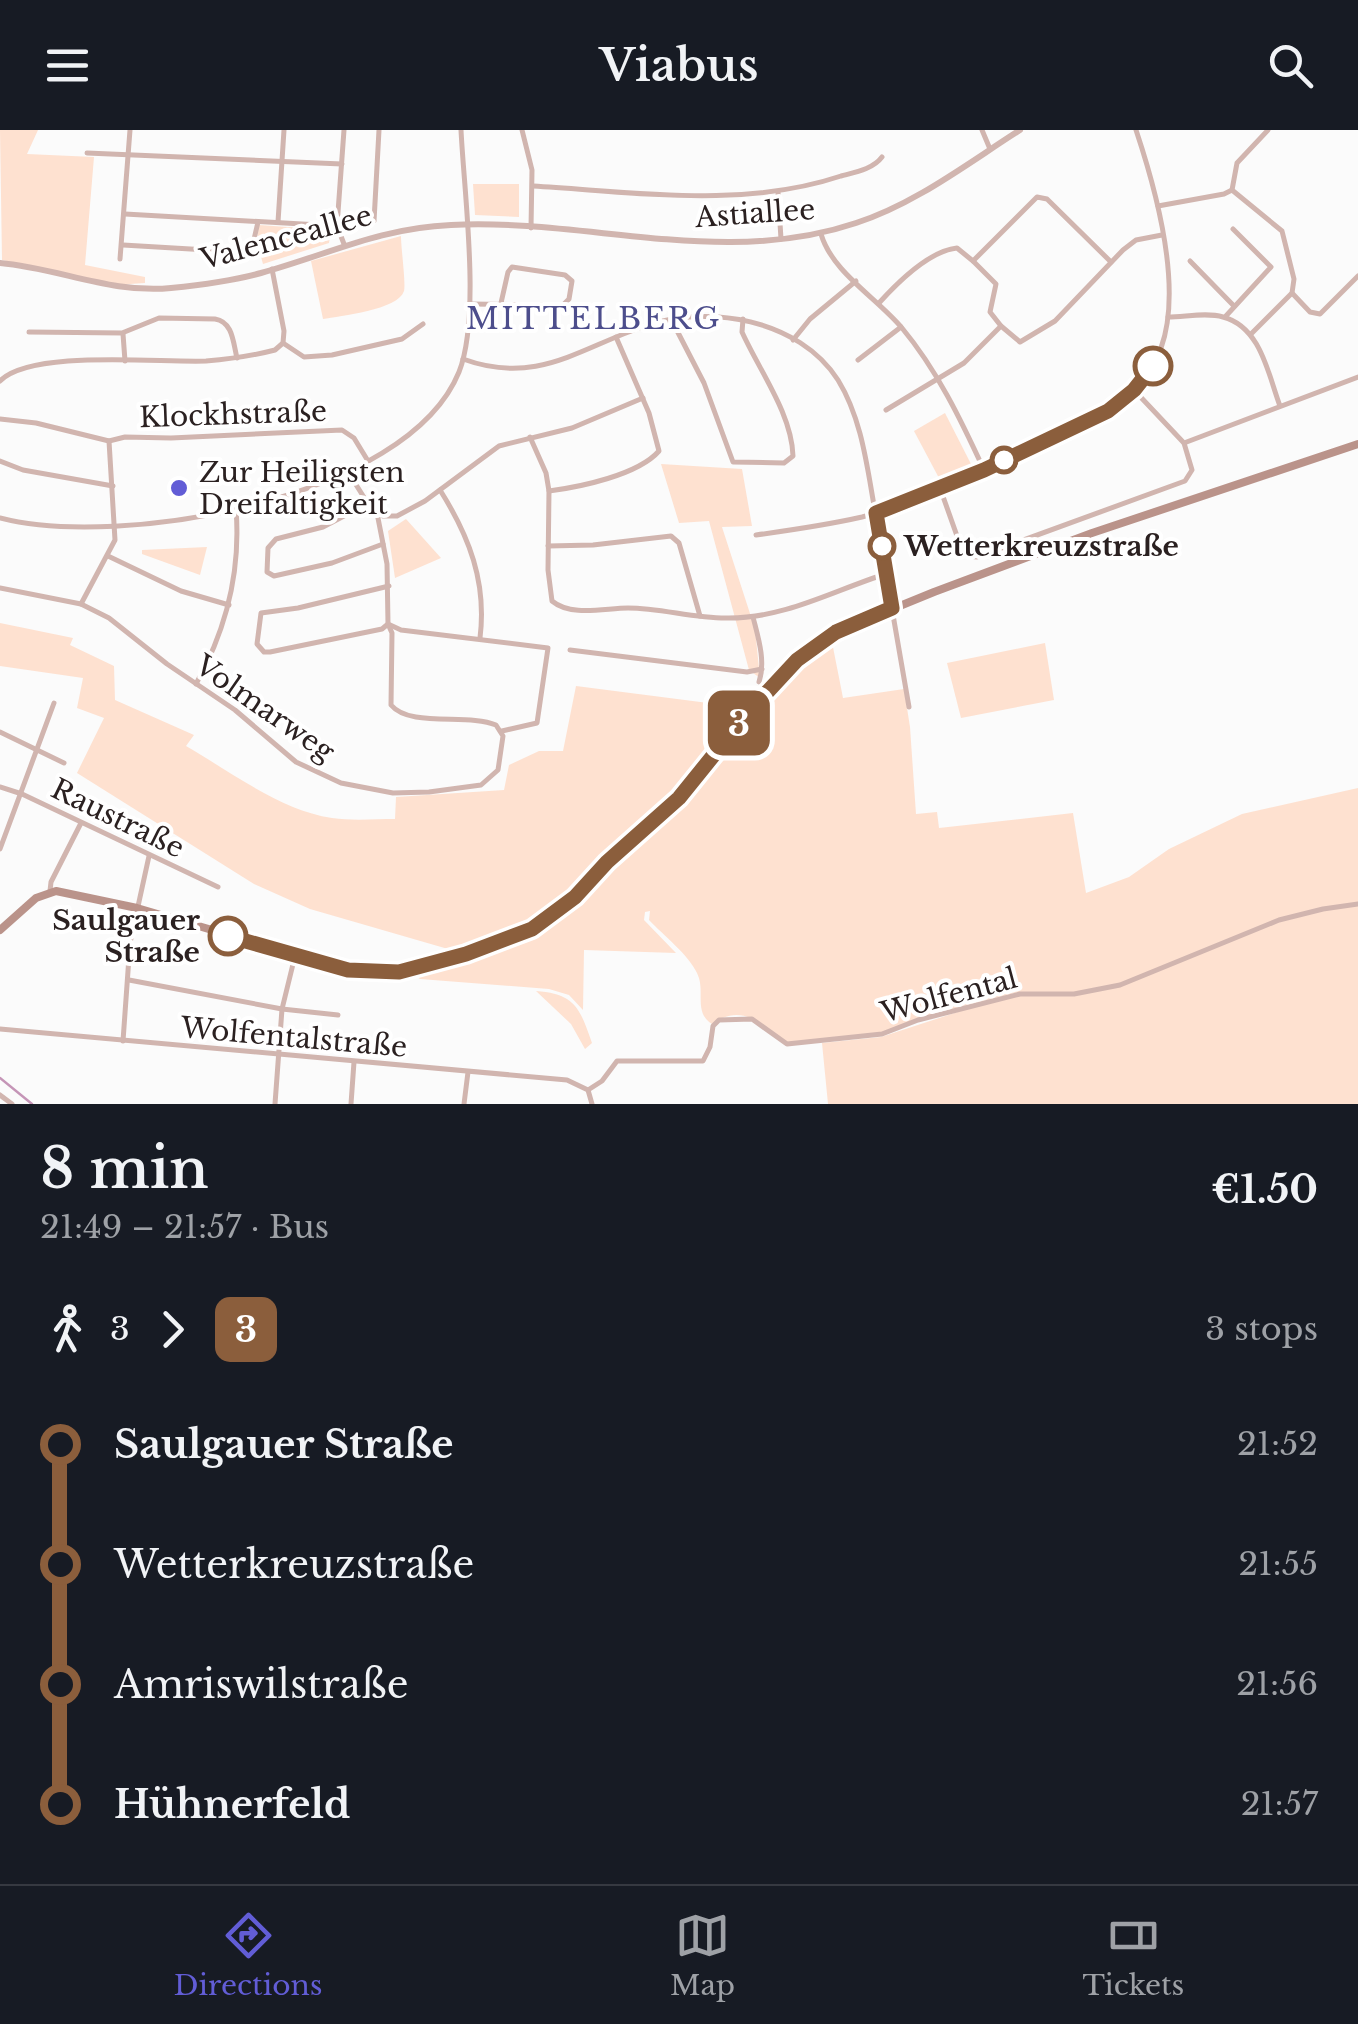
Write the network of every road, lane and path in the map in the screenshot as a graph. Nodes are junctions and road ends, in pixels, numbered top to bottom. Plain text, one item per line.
1 (130, 130) edge
2 (284, 130) edge
3 (344, 130) edge
4 (380, 130) edge
5 (461, 130) edge
6 (522, 130) edge
7 (982, 130) edge
8 (1020, 130) edge
9 (1136, 130) edge
10 (1268, 130) edge
11 (990, 149) junction
12 (87, 154) dead end
13 (128, 154) junction
14 (882, 157) dead end
15 (283, 162) junction
16 (342, 164) junction
17 (533, 186) junction
18 (1232, 190) junction
19 (778, 192) junction
20 (1158, 206) junction
21 (125, 214) junction
22 (258, 222) junction
23 (278, 222) junction
24 (467, 225) junction
25 (337, 226) junction
26 (532, 228) junction
27 (1233, 230) dead end
28 (821, 234) junction
29 (1162, 234) junction
30 (781, 240) junction
31 (344, 244) junction
32 (123, 245) junction
33 (120, 259) dead end
34 (973, 261) junction
35 (1111, 262) junction
36 (1190, 262) dead end
37 (0, 263) edge
38 (272, 269) junction
39 (1358, 276) edge
40 (856, 280) junction
41 (1292, 293) junction
42 (501, 303) junction
43 (879, 303) junction
44 (468, 304) junction
45 (1234, 304) junction
46 (1168, 317) junction
47 (1225, 317) junction
48 (671, 318) junction
49 (742, 320) junction
50 (422, 324) dead end
51 (1001, 326) junction
52 (901, 327) junction
53 (29, 332) dead end
54 (122, 333) junction
55 (1251, 334) junction
56 (616, 337) junction
57 (793, 340) junction
58 (282, 343) junction
59 (237, 358) junction
60 (463, 359) junction
61 (858, 360) dead end
62 (125, 361) junction
63 (1358, 377) edge
64 (938, 380) junction
65 (0, 381) edge
66 (1134, 390) junction
67 (644, 398) junction
68 (1280, 406) junction
69 (886, 410) dead end
70 (0, 419) edge
71 (530, 437) junction
72 (109, 441) junction
73 (1184, 442) junction
74 (1358, 444) edge
75 (0, 461) edge
76 (368, 462) junction
77 (984, 470) junction
78 (348, 472) junction
79 (113, 486) junction
80 (940, 488) junction
81 (440, 490) junction
82 (548, 491) junction
83 (367, 504) junction
84 (236, 509) junction
85 (377, 513) junction
86 (876, 513) junction
87 (0, 518) edge
88 (116, 527) junction
89 (756, 535) dead end
90 (383, 544) junction
91 (548, 546) junction
92 (108, 556) junction
93 (886, 574) junction
94 (389, 586) junction
95 (0, 588) edge
96 (80, 604) junction
97 (229, 604) junction
98 (892, 608) junction
99 (700, 616) junction
100 (753, 616) junction
101 (388, 624) junction
102 (480, 639) junction
103 (570, 650) dead end
104 (762, 669) junction
105 (760, 682) dead end
106 (196, 684) junction
107 (54, 703) dead end
108 (909, 707) dead end
109 (502, 731) junction
110 (0, 732) edge
111 (38, 750) junction
112 (64, 763) dead end
113 (0, 787) edge
114 (22, 794) junction
115 (81, 823) junction
116 (0, 849) edge
117 (149, 856) junction
118 (218, 887) dead end
119 (50, 892) junction
120 (1358, 904) edge
121 (137, 908) junction
122 (0, 930) edge
123 (295, 956) junction
124 (129, 980) junction
125 (282, 1009) junction
126 (338, 1015) dead end
127 (0, 1029) edge
128 (123, 1042) junction
129 (279, 1054) junction
130 (354, 1062) junction
131 (468, 1072) junction
132 (586, 1088) junction
133 (0, 1095) edge
134 (12, 1104) edge
135 (275, 1104) edge
136 (350, 1104) edge
137 (464, 1104) edge
138 (592, 1104) edge

1 - 13 street
2 - 15 street
3 - 16 street
4 - 25 street
5 - 24 street
6 - 17 street
7 - 11 street
8 - 11 street, Astiallee
9 - 20 street
10 - 18 street
11 - 28 street, Astiallee
12 - 13 street
13 - 15 street
13 - 21 street
14 - 19 street
15 - 16 street
15 - 23 street
16 - 25 street
17 - 19 street
17 - 26 street
18 - 20 street
18 - 41 street
19 - 30 street
20 - 29 street
21 - 22 street
21 - 32 street
22 - 23 street
22 - 32 street
23 - 25 street
24 - 26 street, Astiallee
24 - 31 street, Valenceallee
24 - 44 street
25 - 31 street
26 - 30 street, Astiallee
27 - 45 street
28 - 30 street, Astiallee
28 - 40 street
29 - 35 street
29 - 46 street
31 - 38 street, Valenceallee
32 - 33 street
34 - 35 street
34 - 43 street
34 - 51 street
35 - 51 street
36 - 45 street
37 - 38 street, Valenceallee
38 - 58 street
39 - 41 street
40 - 43 street
40 - 57 street
41 - 55 street
42 - 42 street
42 - 44 street
43 - 52 street
44 - 60 street
45 - 47 street
46 - 47 street
46 - 66 street
47 - 55 street
48 - 49 street
48 - 49 street
48 - 56 street
49 - 57 street
50 - 58 street
51 - 64 street
52 - 61 street
52 - 64 street
53 - 54 street
54 - 59 street
54 - 62 street
55 - 68 street
56 - 60 street
56 - 67 street
57 - 86 street
58 - 59 street
59 - 62 street
60 - 76 street
62 - 65 street
63 - 68 street
64 - 69 street
64 - 77 street
66 - 73 street
66 - 77 street
67 - 71 street
67 - 82 street
68 - 73 street
70 - 72 street
71 - 81 street
71 - 82 street
72 - 76 street, Klockhstraße
72 - 79 street, Klockhstraße
73 - 80 street
74 - 98 main road
75 - 79 street
76 - 78 street
77 - 80 street
78 - 83 street
78 - 84 street
79 - 88 street, Klockhstraße
80 - 86 street
81 - 85 street
81 - 102 street
82 - 91 street
83 - 85 street
83 - 90 street
84 - 88 street
84 - 97 street
85 - 90 street
86 - 89 street
86 - 93 street
87 - 88 street
88 - 92 street, Klockhstraße
90 - 94 street
91 - 99 street
91 - 99 street
92 - 96 street, Klockhstraße
92 - 97 street
93 - 98 street
93 - 100 street
94 - 101 street
94 - 101 street
95 - 96 street, Volmarweg
96 - 106 street, Volmarweg
97 - 106 street
98 - 108 street
98 - 123 main road
99 - 100 street
100 - 104 street
101 - 102 street
101 - 109 street
102 - 109 street
103 - 104 street
104 - 105 street
106 - 109 street, Volmarweg
107 - 111 street
110 - 111 street
111 - 112 street
111 - 114 street
113 - 114 street, Raustraße
114 - 115 street, Raustraße
114 - 116 street
115 - 117 street, Raustraße
115 - 119 street
117 - 118 street, Raustraße
117 - 121 street
119 - 121 main road
119 - 122 main road
120 - 132 street, Wolfental
121 - 123 main road
121 - 124 street
123 - 125 street
124 - 125 street
124 - 128 street
125 - 126 street
125 - 129 street
127 - 128 street, Wolfentalstraße
128 - 129 street, Wolfentalstraße
129 - 130 street, Wolfentalstraße
129 - 135 street
130 - 131 street, Wolfentalstraße
130 - 136 street
131 - 132 street, Wolfentalstraße
131 - 137 street
132 - 138 street
133 - 134 street

